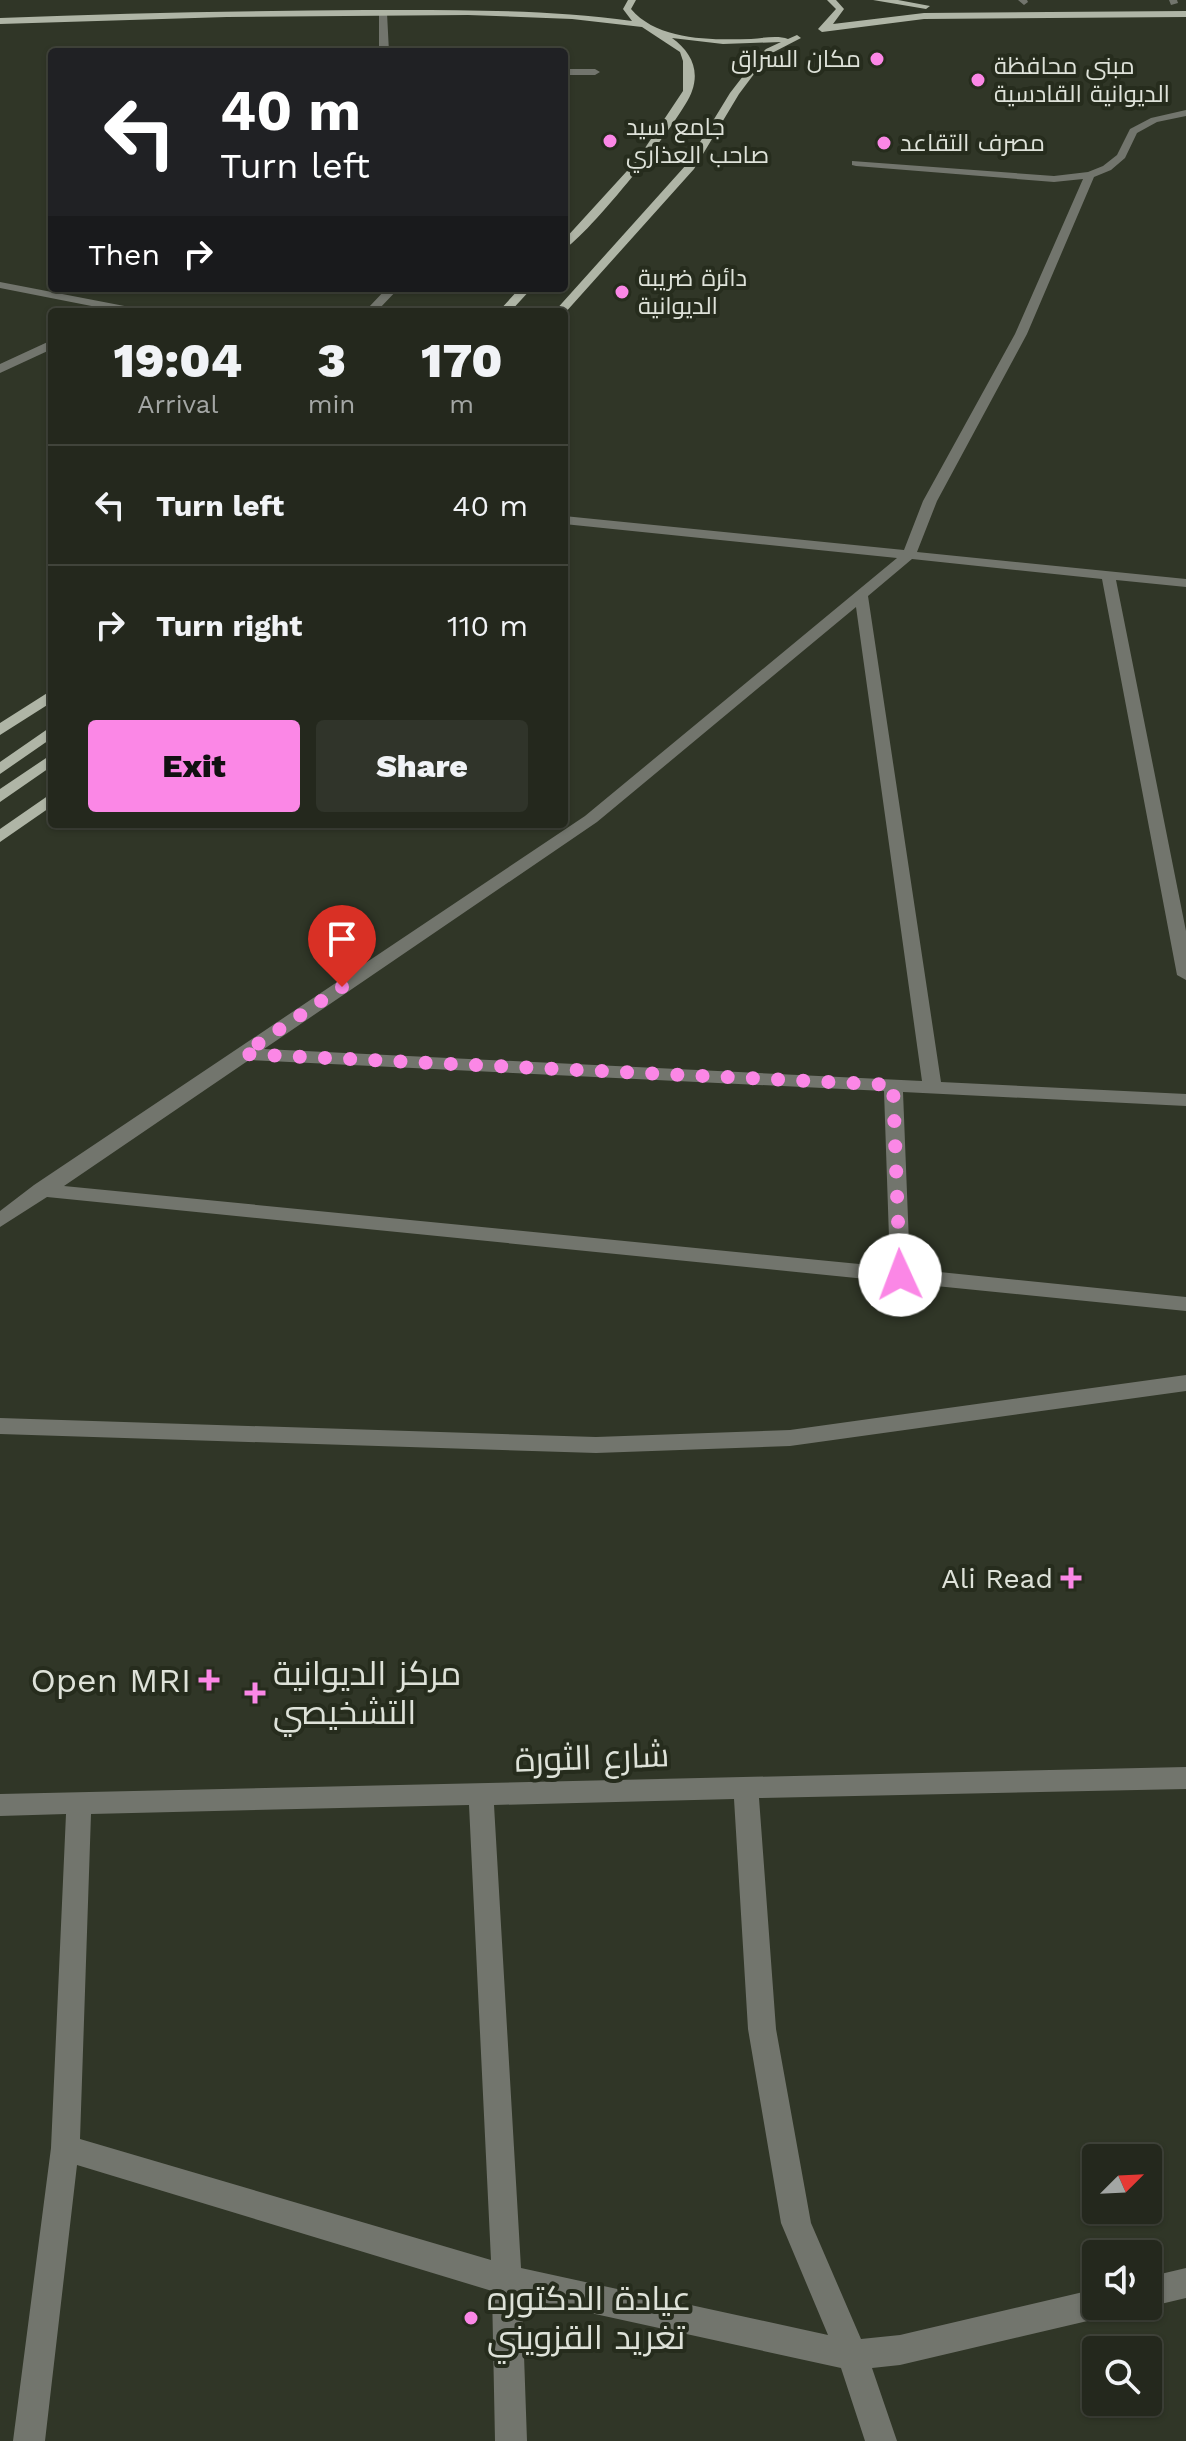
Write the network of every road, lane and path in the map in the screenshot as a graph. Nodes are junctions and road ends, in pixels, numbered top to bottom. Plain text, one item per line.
1 (632, 0) edge
2 (831, 0) edge
3 (877, 0) edge
4 (1019, 1) edge
5 (1174, 2) edge
6 (930, 3) dead end
7 (1159, 3) dead end
8 (1038, 8) junction
9 (1186, 9) edge
10 (383, 13) junction
11 (885, 20) junction
12 (0, 21) edge
13 (1186, 21) edge
14 (641, 25) junction
15 (658, 32) junction
16 (384, 48) edge
17 (568, 72) edge
18 (595, 72) dead end
19 (1186, 113) edge
20 (856, 163) dead end
21 (1090, 175) junction
22 (568, 242) edge
23 (0, 285) edge
24 (389, 292) edge
25 (522, 292) edge
26 (110, 308) edge
27 (374, 308) edge
28 (508, 308) edge
29 (564, 308) edge
30 (48, 346) edge
31 (0, 369) edge
32 (568, 520) edge
33 (909, 555) junction
34 (1108, 575) junction
35 (1186, 583) edge
36 (861, 595) junction
37 (48, 698) edge
38 (0, 730) edge
39 (48, 734) edge
40 (48, 762) edge
41 (0, 769) edge
42 (0, 797) edge
43 (48, 801) edge
44 (0, 837) edge
45 (1186, 975) edge
46 (243, 1054) junction
47 (893, 1085) junction
48 (932, 1087) junction
49 (1186, 1100) edge
50 (41, 1190) junction
51 (0, 1220) edge
52 (900, 1275) junction
53 (1186, 1304) edge
54 (1186, 1383) edge
55 (0, 1426) edge
56 (1186, 1778) edge
57 (746, 1787) junction
58 (481, 1794) junction
59 (79, 1804) junction
60 (0, 1805) edge
61 (65, 2148) junction
62 (507, 2280) junction
63 (1186, 2283) edge
64 (1162, 2289) edge
65 (1082, 2307) edge
66 (852, 2355) junction
67 (29, 2441) edge
68 (511, 2441) edge
69 (881, 2441) edge

1 - 14 main road
2 - 11 main road
3 - 6 main road
3 - 8 main road
4 - 8 main road
5 - 7 main road
5 - 9 main road
8 - 9 main road
8 - 11 main road
10 - 12 main road
10 - 14 main road
10 - 16 street
11 - 13 main road
14 - 15 main road
15 - 22 main road
15 - 29 main road
17 - 18 street
19 - 21 street
20 - 21 street
21 - 33 street
23 - 26 street
24 - 27 street
25 - 28 main road
30 - 31 street
32 - 33 street
33 - 34 street
33 - 36 street
34 - 35 street
34 - 45 street
36 - 46 street
36 - 48 street
37 - 38 main road
39 - 41 main road
40 - 42 main road
43 - 44 main road
46 - 47 street
46 - 50 street
47 - 48 street
47 - 52 street
48 - 49 street
50 - 51 street
50 - 52 street
52 - 53 street
54 - 55 street
56 - 57 street, شارع الثورة
57 - 58 street, شارع الثورة
57 - 66 street
58 - 59 street, شارع الثورة
58 - 62 street
59 - 60 street, شارع الثورة
59 - 61 street
61 - 62 street
61 - 67 street
62 - 66 street
62 - 68 street
63 - 64 street
65 - 66 street
66 - 69 street

